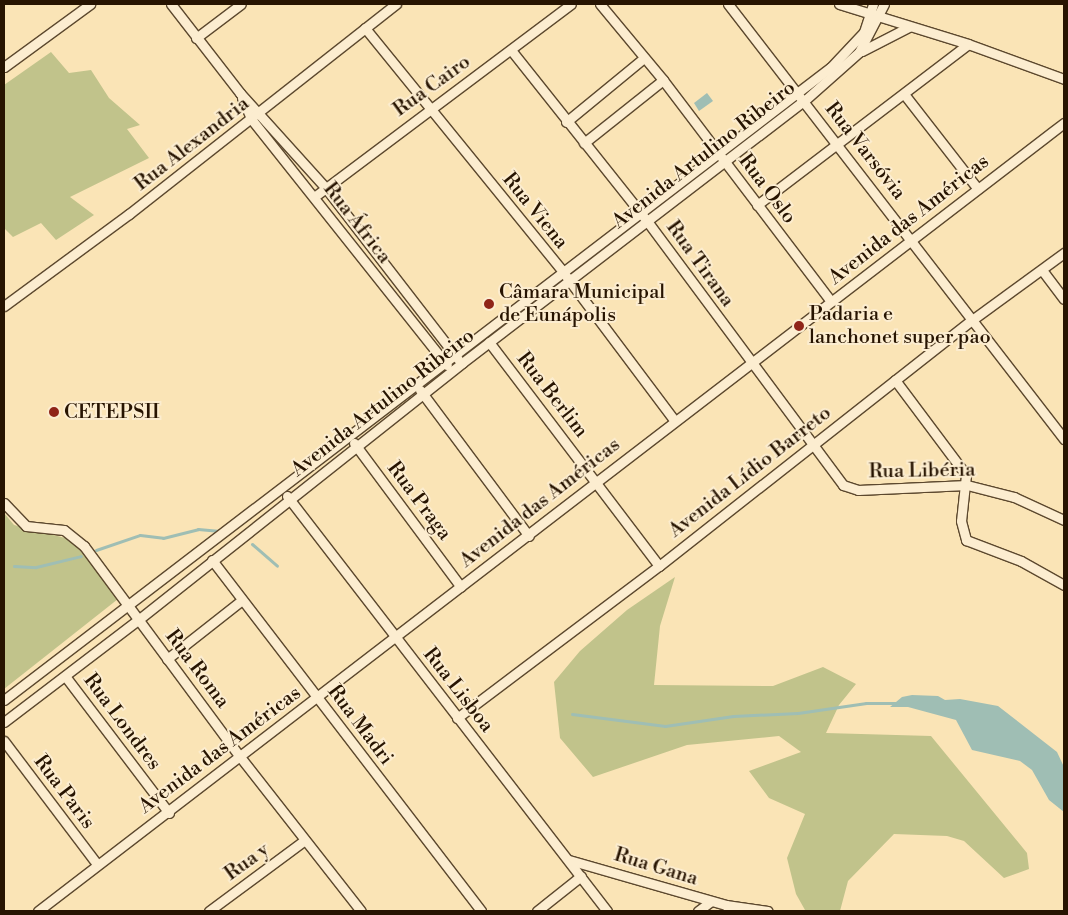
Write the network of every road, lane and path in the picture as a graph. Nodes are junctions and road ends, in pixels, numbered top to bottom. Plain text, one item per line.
1 (90, 4) edge
2 (171, 4) edge
3 (241, 4) edge
4 (396, 4) edge
5 (571, 4) edge
6 (600, 4) edge
7 (728, 4) edge
8 (839, 4) edge
9 (872, 4) edge
10 (884, 4) edge
11 (870, 14) junction
12 (880, 17) junction
13 (909, 27) junction
14 (365, 28) junction
15 (196, 38) junction
16 (968, 44) junction
17 (511, 50) junction
18 (859, 52) junction
19 (644, 58) junction
20 (4, 67) edge
21 (1064, 79) edge
22 (663, 80) junction
23 (240, 93) junction
24 (904, 94) junction
25 (801, 97) junction
26 (429, 108) junction
27 (261, 113) junction
28 (252, 120) junction
29 (566, 122) junction
30 (1064, 123) edge
31 (584, 143) junction
32 (838, 144) junction
33 (718, 154) junction
34 (724, 162) junction
35 (325, 187) junction
36 (978, 189) junction
37 (314, 197) junction
38 (758, 205) junction
39 (640, 212) junction
40 (647, 222) junction
41 (911, 240) junction
42 (1064, 253) edge
43 (1042, 270) junction
44 (563, 272) junction
45 (569, 281) junction
46 (1064, 299) edge
47 (831, 301) junction
48 (4, 306) edge
49 (972, 320) junction
50 (489, 342) junction
51 (454, 354) junction
52 (444, 362) junction
53 (462, 363) junction
54 (751, 363) junction
55 (451, 371) junction
56 (895, 380) junction
57 (416, 384) junction
58 (423, 393) junction
59 (674, 420) junction
60 (349, 437) junction
61 (1064, 439) edge
62 (813, 445) junction
63 (357, 447) junction
64 (838, 480) joint
65 (597, 481) junction
66 (967, 485) junction
67 (282, 489) junction
68 (290, 499) junction
69 (4, 503) edge
70 (1064, 520) edge
71 (529, 536) junction
72 (212, 560) junction
73 (659, 566) junction
74 (1064, 585) edge
75 (461, 587) junction
76 (242, 600) junction
77 (128, 606) junction
78 (138, 620) junction
79 (395, 638) junction
80 (167, 660) junction
81 (65, 676) junction
82 (317, 698) junction
83 (4, 700) edge
84 (457, 718) junction
85 (4, 722) edge
86 (4, 741) edge
87 (241, 758) junction
88 (168, 813) junction
89 (305, 840) junction
90 (569, 860) junction
91 (97, 864) junction
92 (581, 876) junction
93 (710, 902) junction
94 (728, 908) edge
95 (38, 911) edge
96 (209, 911) edge
97 (361, 911) edge
98 (481, 911) edge
99 (537, 911) edge
100 (607, 911) edge
101 (698, 911) edge
102 (768, 911) edge

1 - 20 street
2 - 15 street, Rua África
3 - 15 street
4 - 14 street, Rua Alexandria
5 - 17 street, Rua Cairo
6 - 19 street, Rua Oslo
7 - 25 street, Rua Varsóvia
8 - 11 street
9 - 11 street, Avenida Artulino Ribeiro
10 - 12 street, Avenida Artulino Ribeiro
11 - 12 street
11 - 25 street, Avenida Artulino Ribeiro
12 - 13 street
12 - 18 street, Avenida Artulino Ribeiro
13 - 16 street
13 - 18 street
14 - 26 street, Rua Viena
14 - 27 street, Rua Alexandria
15 - 23 street, Rua África
16 - 21 street
16 - 24 street
17 - 26 street, Rua Cairo
17 - 29 street, Rua Tirana
18 - 25 street, Avenida Artulino Ribeiro
19 - 22 street, Rua Oslo
19 - 29 street
22 - 31 street
22 - 33 street, Rua Oslo
23 - 27 street, Rua África
23 - 28 street, Rua África
24 - 32 street
24 - 36 street
25 - 32 street, Rua Varsóvia
25 - 33 street, Avenida Artulino Ribeiro
25 - 34 street, Avenida Artulino Ribeiro
26 - 35 street, Rua Cairo
26 - 44 street, Rua Viena
27 - 28 street, Rua Alexandria
27 - 35 street, Rua África
28 - 37 street, Rua África
28 - 48 street, Rua Alexandria
29 - 31 street, Rua Tirana
30 - 36 street, Avenida das Américas
31 - 39 street, Rua Tirana
32 - 38 street
32 - 41 street, Rua Varsóvia
33 - 34 street, Rua Oslo
33 - 39 street, Avenida Artulino Ribeiro
34 - 38 street, Rua Oslo
34 - 40 street, Avenida Artulino Ribeiro
35 - 37 street, Rua Cairo
35 - 51 street, Rua África
36 - 41 street, Avenida das Américas
37 - 52 street, Rua África
38 - 47 street, Rua Oslo
39 - 40 street, Rua Tirana
39 - 44 street, Avenida Artulino Ribeiro
40 - 45 street, Avenida Artulino Ribeiro
40 - 54 street, Rua Tirana
41 - 47 street, Avenida das Américas
41 - 49 street, Rua Varsóvia
42 - 43 street, Avenida Lídio Barreto
43 - 46 street
43 - 49 street, Avenida Lídio Barreto
44 - 45 street, Rua Viena
44 - 51 street, Avenida Artulino Ribeiro
45 - 50 street, Avenida Artulino Ribeiro
45 - 59 street, Rua Viena
47 - 54 street, Avenida das Américas
49 - 56 street, Avenida Lídio Barreto
49 - 61 street, Rua Varsóvia
50 - 53 street, Avenida Artulino Ribeiro
50 - 65 street, Rua Berlim
51 - 52 street, Avenida Artulino Ribeiro
51 - 53 street, Rua África
52 - 55 street, Rua África
52 - 57 street, Avenida Artulino Ribeiro
53 - 55 street, Avenida Artulino Ribeiro
54 - 59 street, Avenida das Américas
54 - 62 street, Rua Tirana
55 - 58 street, Avenida Artulino Ribeiro
56 - 62 street, Avenida Lídio Barreto
56 - 66 street
57 - 58 street
57 - 60 street, Avenida Artulino Ribeiro
58 - 63 street, Avenida Artulino Ribeiro
58 - 71 street
59 - 65 street, Avenida das Américas
60 - 63 street, Rua Praga
60 - 67 street, Avenida Artulino Ribeiro
62 - 64 street, Rua Tirana
62 - 73 street, Avenida Lídio Barreto
63 - 68 street, Avenida Artulino Ribeiro
63 - 75 street, Rua Praga
64 - 66 street, Rua Libéria
65 - 71 street, Avenida das Américas
65 - 73 street, Rua Berlim
66 - 70 street, Rua Libéria
66 - 74 street
67 - 68 street, Rua Lisboa
67 - 77 street, Avenida Artulino Ribeiro
68 - 72 street, Avenida Artulino Ribeiro
68 - 79 street, Rua Lisboa
69 - 77 street, Rua Roma
71 - 75 street, Avenida das Américas
72 - 76 street, Rua Madri
72 - 78 street, Avenida Artulino Ribeiro
73 - 84 street, Avenida Lídio Barreto
75 - 79 street, Avenida das Américas
76 - 80 street
76 - 82 street, Rua Madri
77 - 78 street, Rua Roma
77 - 83 street, Avenida Artulino Ribeiro
78 - 80 street, Rua Roma
78 - 81 street, Avenida Artulino Ribeiro
79 - 82 street, Avenida das Américas
79 - 84 street, Rua Lisboa
80 - 87 street, Rua Roma
81 - 85 street, Avenida Artulino Ribeiro
81 - 88 street, Rua Londres
82 - 87 street, Avenida das Américas
82 - 98 street, Rua Madri
84 - 90 street, Rua Lisboa
86 - 91 street, Rua Paris
87 - 88 street, Avenida das Américas
87 - 89 street, Rua Roma
88 - 91 street, Avenida das Américas
89 - 96 street, Rua y
89 - 97 street, Rua Roma
90 - 92 street, Rua Lisboa
90 - 93 street, Rua Gana
91 - 95 street, Avenida das Américas
92 - 99 street
92 - 100 street, Rua Lisboa
93 - 94 street, Rua Gana
93 - 101 street
94 - 102 street, Rua Gana

